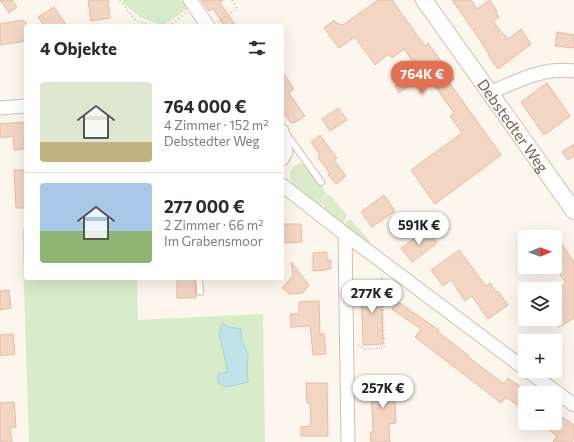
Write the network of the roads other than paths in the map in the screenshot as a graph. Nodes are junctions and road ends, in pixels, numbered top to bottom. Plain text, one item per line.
1 (424, 0) edge
2 (192, 3) edge
3 (207, 24) edge
4 (574, 71) edge
5 (489, 93) junction
6 (24, 106) edge
7 (0, 108) edge
8 (284, 133) edge
9 (284, 141) edge
10 (284, 156) edge
11 (321, 182) dead end
12 (284, 187) edge
13 (574, 211) edge
14 (345, 234) junction
15 (199, 280) edge
16 (200, 292) dead end
17 (518, 364) edge
18 (537, 378) edge
19 (574, 405) edge
20 (348, 442) edge

1 - 5 street, Debstedter Weg
2 - 3 street
4 - 5 street
5 - 13 street, Debstedter Weg
6 - 7 street
8 - 11 lane
9 - 10 street
12 - 14 street
14 - 17 street
14 - 20 street
15 - 16 lane
18 - 19 street

